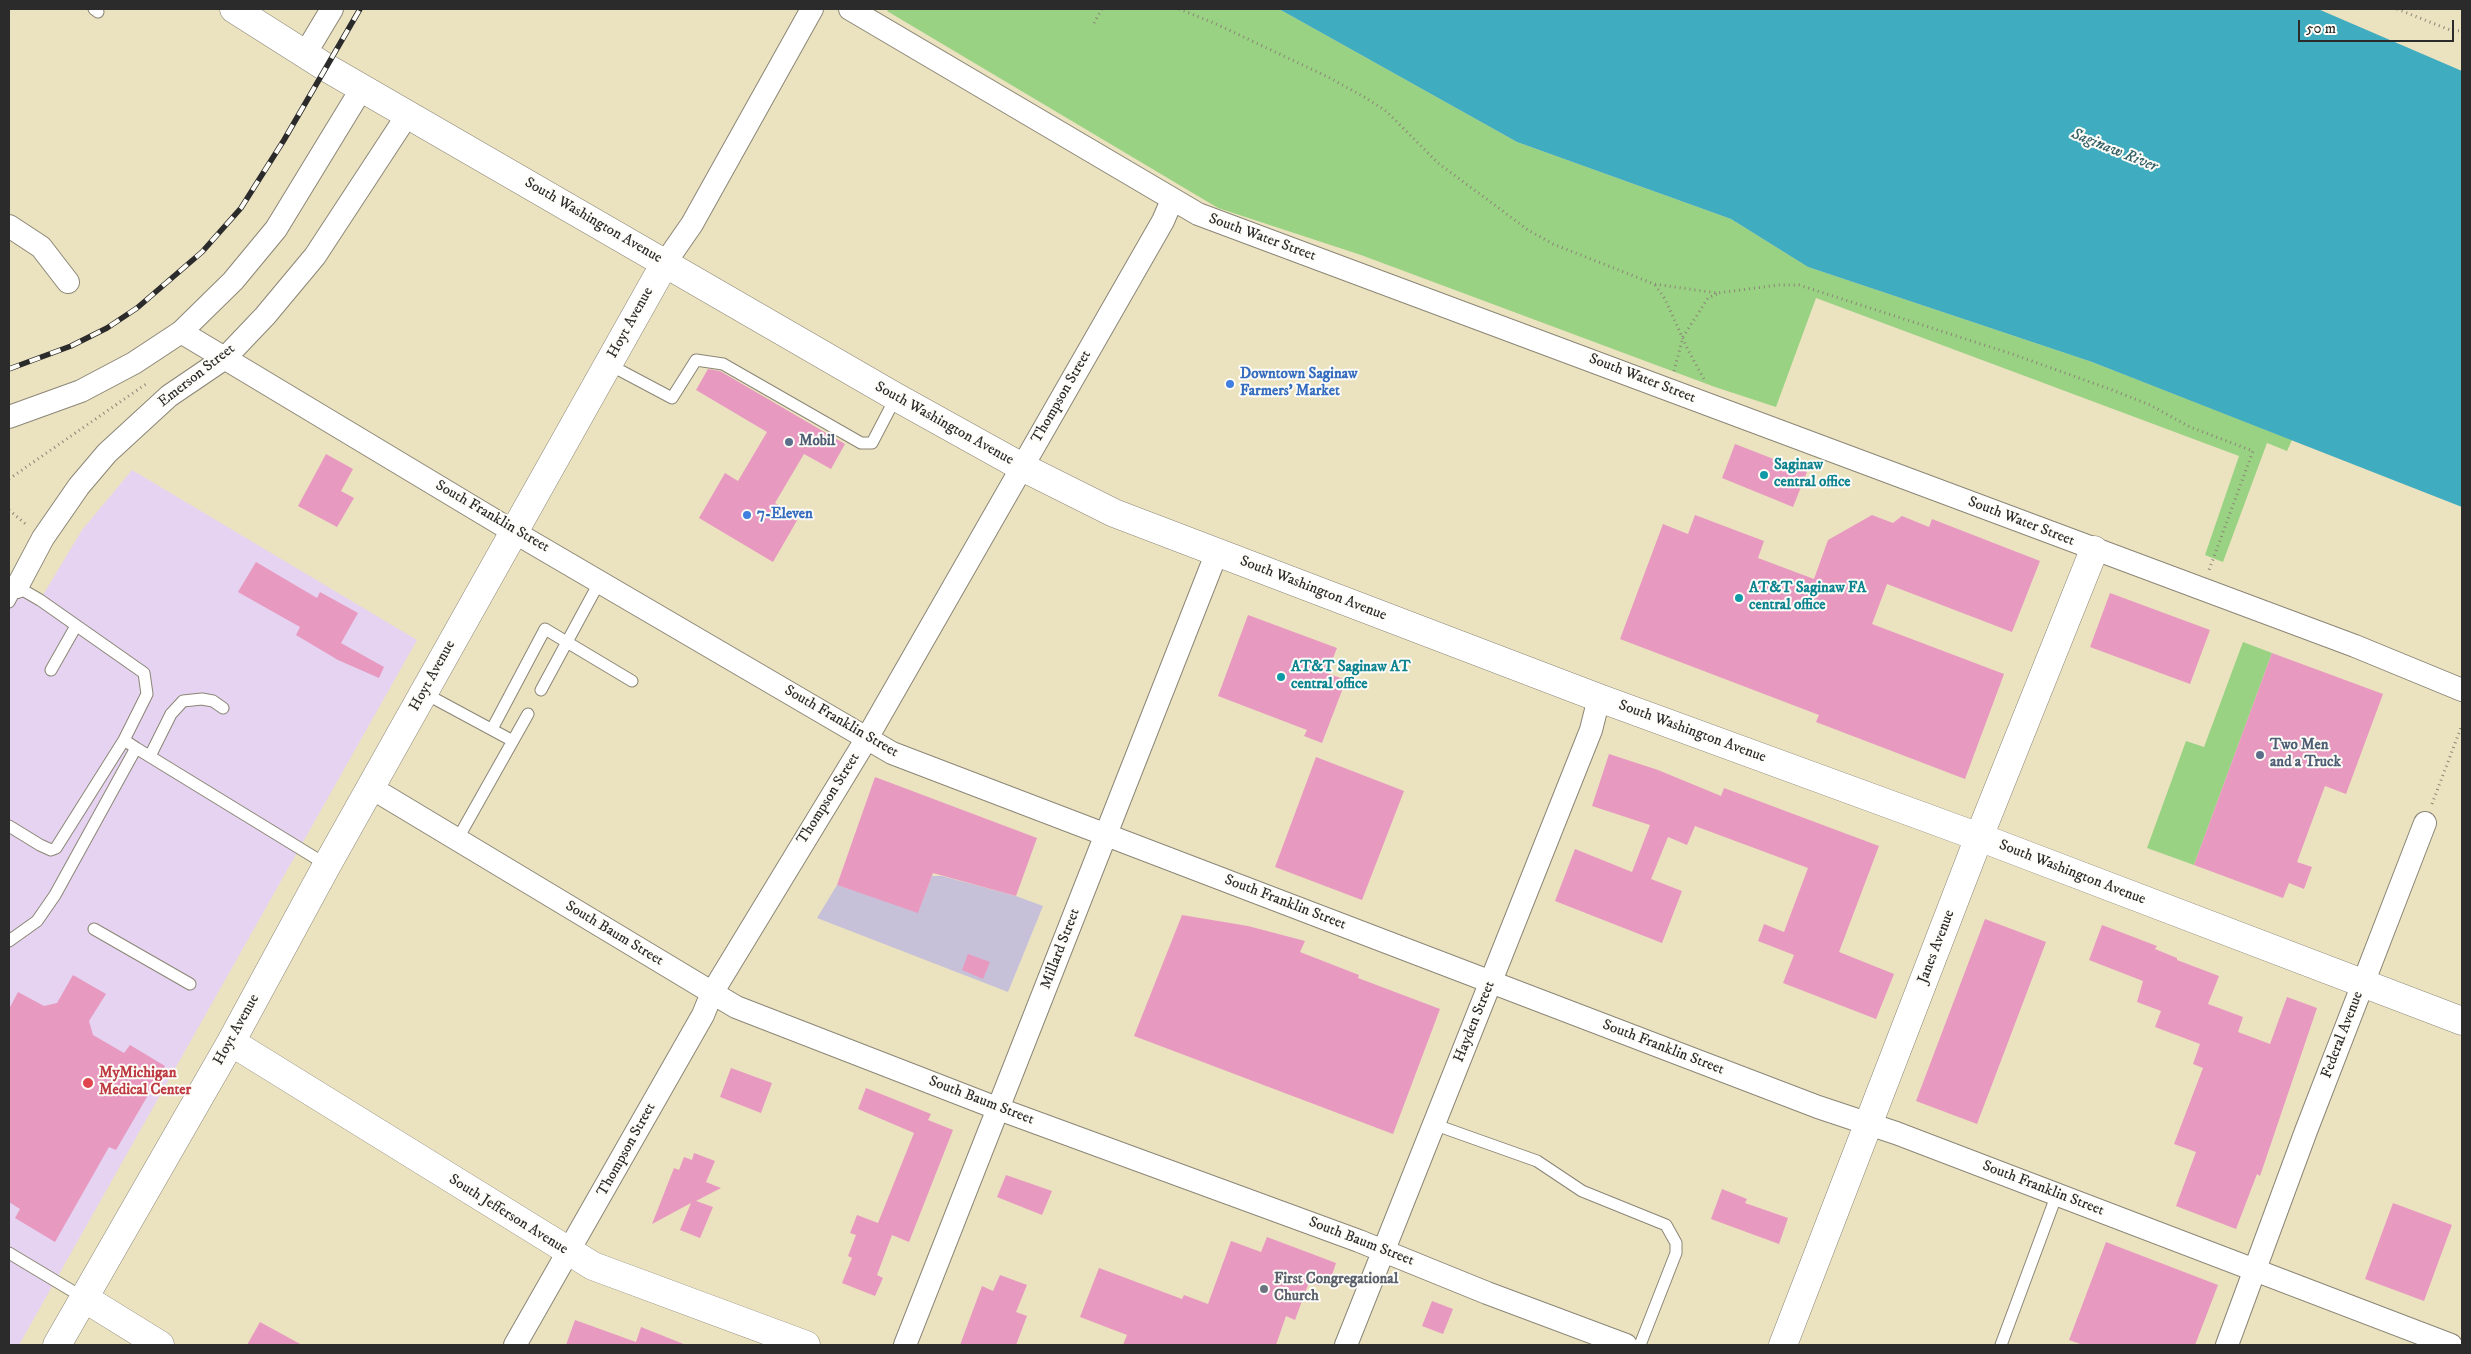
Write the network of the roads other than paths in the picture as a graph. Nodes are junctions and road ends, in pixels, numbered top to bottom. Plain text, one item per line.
1 (234, 9) edge
2 (332, 9) edge
3 (812, 9) edge
4 (850, 9) edge
5 (305, 54) junction
6 (362, 88) junction
7 (408, 114) junction
8 (1172, 200) junction
9 (9, 226) edge
10 (665, 263) junction
11 (68, 282) dead end
12 (181, 332) junction
13 (225, 358) junction
14 (608, 364) junction
15 (896, 397) junction
16 (9, 417) edge
17 (1022, 467) junction
18 (514, 532) junction
19 (2094, 550) junction
20 (1217, 552) junction
21 (600, 581) junction
22 (12, 590) edge
23 (76, 626) junction
24 (568, 642) junction
25 (51, 670) dead end
26 (632, 681) dead end
27 (541, 690) dead end
28 (2462, 690) edge
29 (424, 692) junction
30 (1599, 698) junction
31 (223, 708) dead end
32 (528, 714) dead end
33 (492, 729) junction
34 (867, 738) junction
35 (124, 740) junction
36 (513, 741) junction
37 (136, 748) junction
38 (150, 756) junction
39 (370, 787) junction
40 (2425, 823) road end
41 (9, 826) edge
42 (1106, 835) junction
43 (1979, 837) junction
44 (457, 840) junction
45 (327, 865) junction
46 (94, 929) dead end
47 (9, 941) edge
48 (1492, 982) junction
49 (2364, 983) junction
50 (190, 984) dead end
51 (712, 993) junction
52 (2462, 1020) edge
53 (231, 1042) junction
54 (999, 1108) junction
55 (1870, 1123) junction
56 (1433, 1124) junction
57 (2057, 1194) junction
58 (1383, 1250) junction
59 (9, 1252) edge
60 (570, 1253) junction
61 (2255, 1270) junction
62 (84, 1298) junction
63 (57, 1345) edge
64 (160, 1345) edge
65 (515, 1345) edge
66 (806, 1345) edge
67 (905, 1345) edge
68 (1346, 1345) edge
69 (1626, 1345) edge
70 (1640, 1345) edge
71 (1783, 1345) edge
72 (2001, 1345) edge
73 (2226, 1345) edge
74 (2452, 1345) edge

1 - 5 street, South Washington Avenue
2 - 5 street
3 - 10 street, Hoyt Avenue
4 - 8 street, South Water Street
5 - 6 street, South Washington Avenue
6 - 7 street, South Washington Avenue
6 - 12 street
7 - 10 street, South Washington Avenue
7 - 13 street, Emerson Street
8 - 17 street, Thompson Street
8 - 19 street, South Water Street
9 - 11 street
10 - 14 street, Hoyt Avenue
10 - 15 street, South Washington Avenue
12 - 13 street, South Franklin Street
12 - 16 street
13 - 18 street, South Franklin Street
13 - 22 street, Emerson Street
14 - 15 lane
14 - 18 street, Hoyt Avenue
15 - 17 street, South Washington Avenue
17 - 20 street, South Washington Avenue
17 - 34 street, Thompson Street
18 - 21 street, South Franklin Street
18 - 29 street, Hoyt Avenue
19 - 28 street, South Water Street
19 - 43 street, Janes Avenue
20 - 30 street, South Washington Avenue
20 - 42 street, Millard Street
21 - 24 lane
21 - 34 street, South Franklin Street
22 - 23 lane
23 - 25 lane
23 - 35 lane
24 - 26 lane
24 - 27 lane
24 - 33 lane
29 - 33 lane
29 - 39 street, Hoyt Avenue
30 - 43 street, South Washington Avenue
30 - 48 street, Hayden Street
31 - 38 lane
32 - 36 lane
33 - 36 lane
34 - 42 street, South Franklin Street
34 - 51 street, Thompson Street
35 - 37 lane
35 - 41 lane
36 - 44 lane
37 - 38 lane
37 - 47 lane
38 - 45 lane
39 - 44 street, South Baum Street
39 - 45 street, Hoyt Avenue
40 - 49 street, Federal Avenue
42 - 48 street, South Franklin Street
42 - 54 street, Millard Street
43 - 49 street, South Washington Avenue
43 - 55 street, Janes Avenue
44 - 51 street, South Baum Street
45 - 53 street, Hoyt Avenue
46 - 50 lane
48 - 55 street, South Franklin Street
48 - 56 street, Hayden Street
49 - 52 street, South Washington Avenue
49 - 61 street, Federal Avenue
51 - 54 street, South Baum Street
51 - 60 street, Thompson Street
53 - 60 street, South Jefferson Avenue
53 - 62 street, Hoyt Avenue
54 - 58 street, South Baum Street
54 - 67 street, Millard Street
55 - 57 street, South Franklin Street
55 - 71 street, Janes Avenue
56 - 58 street, Hayden Street
56 - 70 lane
57 - 61 street, South Franklin Street
57 - 72 lane
58 - 68 street, Hayden Street
58 - 69 street, South Baum Street
59 - 62 lane
60 - 65 street, Thompson Street
60 - 66 street, South Jefferson Avenue
61 - 73 street, Federal Avenue
61 - 74 street, South Franklin Street
62 - 63 street, Hoyt Avenue
62 - 64 street

